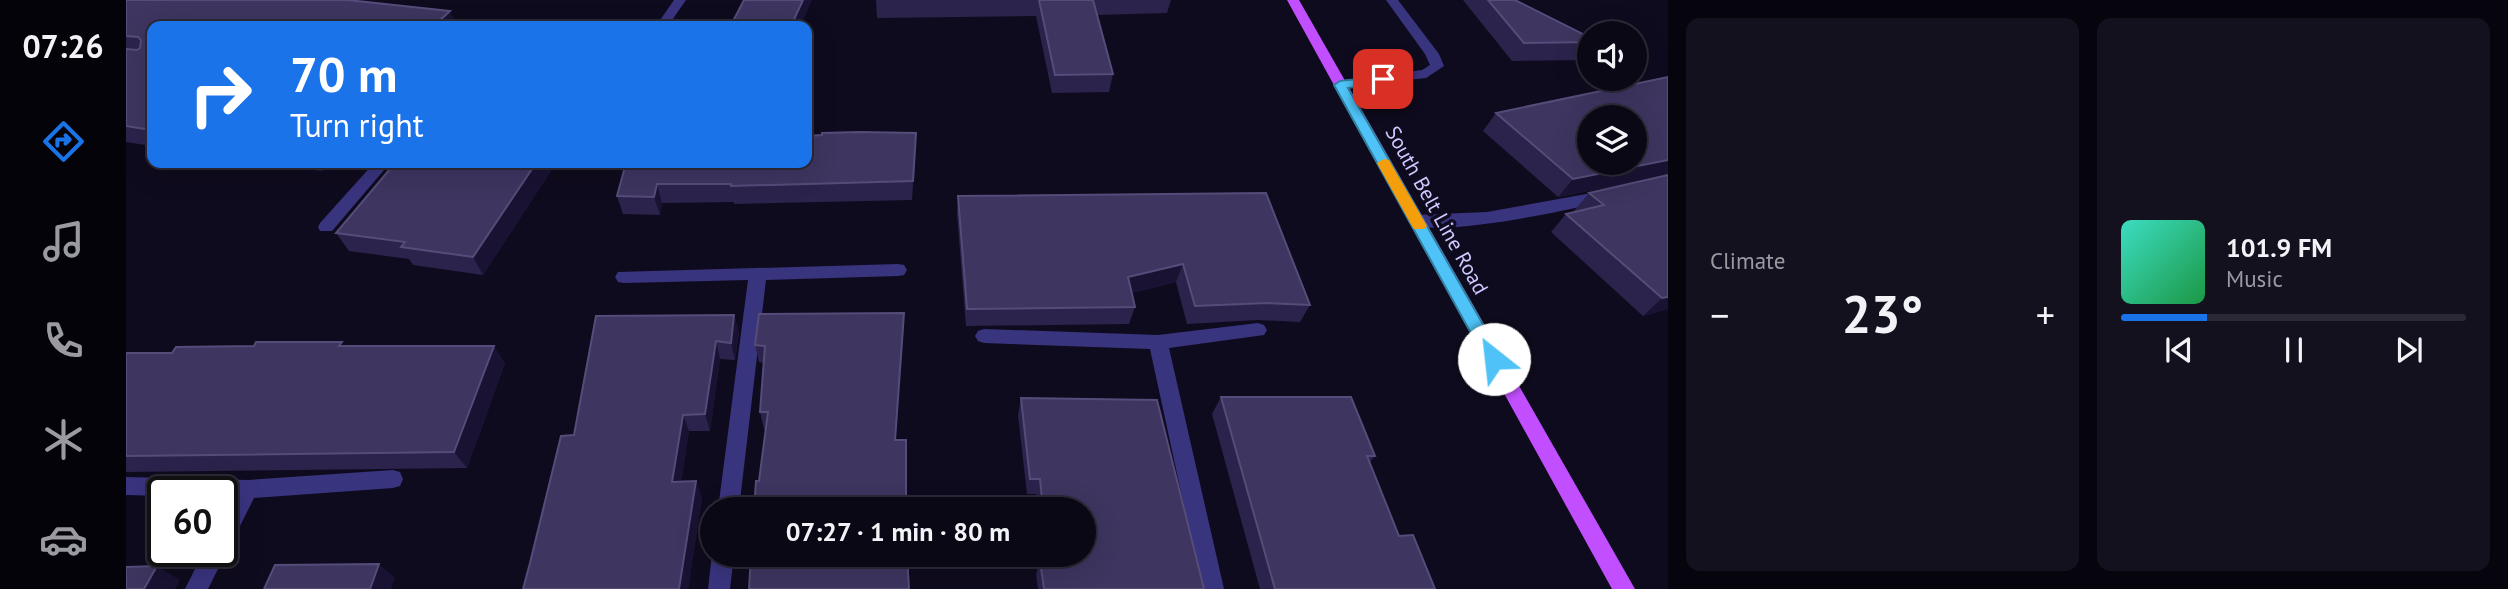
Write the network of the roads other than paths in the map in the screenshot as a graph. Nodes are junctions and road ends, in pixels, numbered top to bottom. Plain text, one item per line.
1 (680, 0) edge
2 (1293, 0) edge
3 (1392, 0) edge
4 (665, 21) edge
5 (1340, 85) junction
6 (378, 168) edge
7 (1614, 194) edge
8 (1416, 221) junction
9 (326, 227) dead end
10 (898, 270) dead end
11 (758, 274) junction
12 (624, 277) dead end
13 (1258, 330) dead end
14 (984, 336) dead end
15 (1158, 342) junction
16 (393, 479) dead end
17 (126, 486) edge
18 (248, 489) junction
19 (730, 497) edge
20 (238, 509) edge
21 (208, 567) edge
22 (722, 567) edge
23 (196, 589) edge
24 (719, 589) edge
25 (1213, 589) edge
26 (1624, 589) edge

1 - 4 street
2 - 5 main road, South Belt Line Road
3 - 5 street
5 - 8 main road, South Belt Line Road
6 - 9 street
7 - 8 street
8 - 26 main road, South Belt Line Road
10 - 11 street
11 - 12 street
11 - 19 street
13 - 15 street
14 - 15 street
15 - 25 street
16 - 18 street
17 - 18 street
18 - 20 street
21 - 23 street
22 - 24 street

